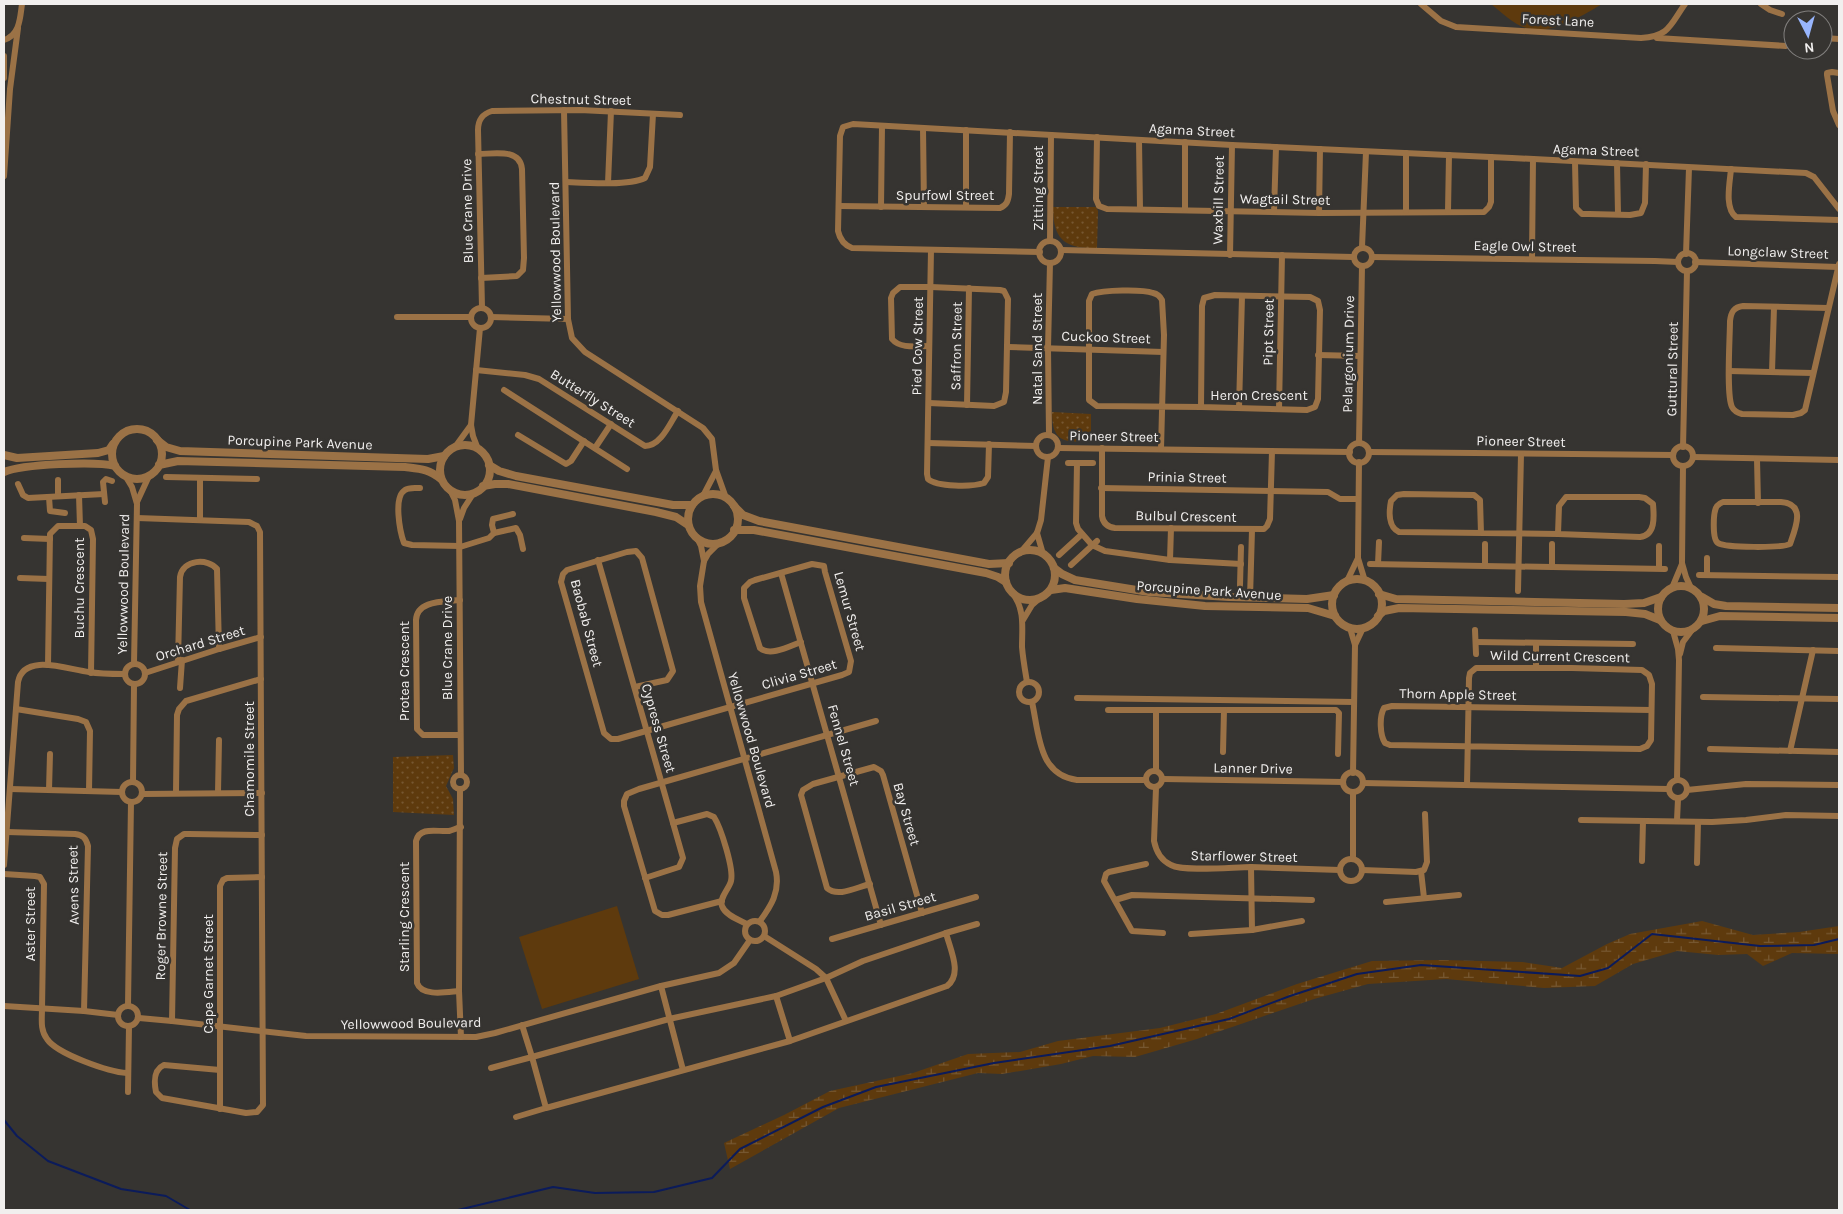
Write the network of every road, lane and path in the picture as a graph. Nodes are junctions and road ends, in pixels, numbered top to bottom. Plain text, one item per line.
1 (22, 4) edge
2 (1421, 4) edge
3 (1685, 4) edge
4 (1761, 4) edge
5 (1782, 14) dead end
6 (18, 28) junction
7 (1651, 37) junction
8 (4, 40) edge
9 (1783, 46) edge
10 (4, 56) edge
11 (1839, 74) edge
12 (4, 78) edge
13 (564, 110) junction
14 (611, 111) junction
15 (653, 114) junction
16 (680, 115) dead end
17 (482, 116) joint
18 (1839, 125) edge
19 (882, 126) junction
20 (923, 128) junction
21 (966, 130) junction
22 (1010, 132) junction
23 (1051, 135) junction
24 (1097, 137) junction
25 (1139, 140) junction
26 (1185, 142) junction
27 (1232, 145) junction
28 (1276, 147) junction
29 (1320, 150) junction
30 (1366, 152) junction
31 (1406, 153) junction
32 (478, 154) junction
33 (1449, 156) junction
34 (1491, 157) junction
35 (1533, 159) junction
36 (1575, 162) junction
37 (1617, 164) junction
38 (1646, 164) junction
39 (1689, 168) junction
40 (1731, 170) junction
41 (4, 176) edge
42 (566, 182) junction
43 (608, 183) junction
44 (839, 206) junction
45 (881, 207) junction
46 (924, 207) junction
47 (966, 207) junction
48 (1140, 209) junction
49 (1839, 209) edge
50 (1185, 210) junction
51 (1229, 211) junction
52 (1406, 211) junction
53 (1448, 211) junction
54 (1274, 212) junction
55 (1364, 212) junction
56 (1318, 213) junction
57 (1618, 214) junction
58 (1839, 220) edge
59 (1050, 241) junction
60 (1362, 248) junction
61 (931, 250) junction
62 (1061, 250) junction
63 (1040, 252) junction
64 (1686, 254) junction
65 (1230, 255) junction
66 (1282, 255) junction
67 (1353, 257) junction
68 (1372, 257) junction
69 (1532, 259) junction
70 (1678, 262) junction
71 (1695, 262) junction
72 (1050, 263) junction
73 (1839, 265) edge
74 (1362, 266) junction
75 (1687, 271) junction
76 (481, 278) junction
77 (931, 287) junction
78 (970, 288) junction
79 (1242, 296) junction
80 (1281, 297) junction
81 (482, 307) junction
82 (1774, 307) junction
83 (1828, 308) junction
84 (470, 317) junction
85 (491, 317) junction
86 (397, 318) dead end
87 (568, 319) junction
88 (480, 328) junction
89 (929, 346) junction
90 (1008, 347) junction
91 (1048, 348) junction
92 (1089, 349) junction
93 (1163, 352) junction
94 (1318, 355) junction
95 (1360, 356) junction
96 (476, 370) junction
97 (1729, 371) junction
98 (1772, 372) junction
99 (1813, 373) junction
100 (504, 390) dead end
101 (929, 403) junction
102 (967, 405) junction
103 (1161, 407) junction
104 (1201, 407) junction
105 (1239, 408) junction
106 (1279, 409) junction
107 (678, 411) junction
108 (611, 424) junction
109 (471, 425) junction
110 (518, 435) dead end
111 (1049, 436) junction
112 (157, 440) junction
113 (584, 441) junction
114 (115, 442) junction
115 (928, 443) junction
116 (1359, 443) junction
117 (989, 444) junction
118 (1036, 446) junction
119 (1683, 446) junction
120 (455, 447) junction
121 (595, 448) junction
122 (1058, 448) junction
123 (1102, 448) junction
124 (478, 449) junction
125 (1161, 449) junction
126 (1272, 451) junction
127 (1350, 452) junction
128 (1369, 452) junction
129 (1521, 454) junction
130 (4, 455) edge
131 (1674, 455) junction
132 (444, 456) junction
133 (1048, 457) junction
134 (1693, 457) junction
135 (1757, 459) junction
136 (1839, 460) edge
137 (1359, 462) junction
138 (1068, 463) dead end
139 (1077, 463) junction
140 (1094, 463) dead end
141 (159, 465) junction
142 (489, 465) junction
143 (115, 466) junction
144 (1683, 466) junction
145 (628, 469) dead end
146 (716, 470) junction
147 (4, 472) edge
148 (126, 476) junction
149 (149, 476) junction
150 (166, 477) dead end
151 (200, 478) junction
152 (257, 478) dead end
153 (441, 479) junction
154 (58, 480) dead end
155 (112, 481) dead end
156 (18, 484) dead end
157 (483, 486) junction
158 (420, 488) dead end
159 (1102, 488) junction
160 (450, 490) junction
161 (1271, 491) junction
162 (104, 494) junction
163 (472, 494) junction
164 (79, 495) junction
165 (58, 496) junction
166 (703, 496) junction
167 (48, 497) junction
168 (726, 498) junction
169 (1358, 499) junction
170 (105, 502) dead end
171 (1758, 502) junction
172 (137, 504) junction
173 (692, 505) junction
174 (734, 506) junction
175 (65, 513) dead end
176 (513, 514) dead end
177 (137, 518) junction
178 (200, 520) junction
179 (459, 521) junction
180 (688, 525) junction
181 (80, 526) junction
182 (1171, 528) junction
183 (734, 530) junction
184 (1252, 530) junction
185 (1037, 533) junction
186 (1481, 533) junction
187 (494, 534) junction
188 (1082, 534) junction
189 (1520, 534) junction
190 (1558, 534) junction
191 (24, 538) dead end
192 (697, 538) junction
193 (50, 539) junction
194 (720, 542) junction
195 (1379, 542) dead end
196 (1095, 543) junction
197 (1485, 544) dead end
198 (1552, 544) dead end
199 (460, 546) junction
200 (1659, 546) dead end
201 (1241, 547) dead end
202 (523, 549) dead end
203 (1020, 553) junction
204 (1043, 554) junction
205 (1059, 554) dead end
206 (1358, 558) junction
207 (1707, 558) dead end
208 (598, 560) junction
209 (1170, 560) junction
210 (704, 561) junction
211 (1009, 563) junction
212 (1682, 563) junction
213 (1071, 564) dead end
214 (1240, 564) junction
215 (1370, 564) dead end
216 (1378, 564) junction
217 (1485, 566) junction
218 (1519, 566) junction
219 (1552, 567) junction
220 (1054, 568) junction
221 (781, 573) junction
222 (1699, 575) dead end
223 (1707, 575) junction
224 (1839, 577) edge
225 (20, 578) dead end
226 (49, 579) junction
227 (1347, 581) junction
228 (1365, 581) junction
229 (1006, 582) junction
230 (1240, 585) dead end
231 (1672, 588) junction
232 (1692, 588) junction
233 (1050, 590) junction
234 (1518, 592) dead end
235 (1013, 594) junction
236 (1379, 594) junction
237 (1334, 595) junction
238 (1700, 596) junction
239 (1661, 597) junction
240 (1040, 598) junction
241 (1250, 598) junction
242 (460, 600) junction
243 (1839, 608) edge
244 (1335, 616) junction
245 (1378, 616) junction
246 (1839, 618) edge
247 (1023, 620) junction
248 (1660, 620) junction
249 (1702, 620) junction
250 (1350, 628) junction
251 (1363, 628) junction
252 (1475, 630) dead end
253 (1692, 630) junction
254 (1673, 631) junction
255 (261, 637) junction
256 (802, 642) junction
257 (1476, 642) junction
258 (1536, 644) junction
259 (1633, 644) dead end
260 (1355, 645) junction
261 (1716, 648) dead end
262 (219, 649) junction
263 (1813, 650) junction
264 (1839, 651) edge
265 (1476, 654) dead end
266 (1679, 660) junction
267 (180, 661) junction
268 (134, 664) junction
269 (48, 665) junction
270 (1536, 668) junction
271 (91, 673) junction
272 (146, 673) junction
273 (124, 674) junction
274 (846, 674) joint
275 (261, 679) junction
276 (1027, 682) junction
277 (813, 684) junction
278 (134, 685) junction
279 (180, 688) dead end
280 (635, 688) junction
281 (1703, 697) dead end
282 (1076, 698) dead end
283 (1802, 698) junction
284 (1839, 698) edge
285 (1032, 702) junction
286 (1354, 702) junction
287 (1468, 706) junction
288 (730, 707) junction
289 (16, 709) junction
290 (1108, 710) dead end
291 (1156, 710) junction
292 (1224, 710) junction
293 (1651, 710) junction
294 (876, 721) dead end
295 (647, 730) junction
296 (828, 735) junction
297 (460, 736) junction
298 (219, 740) dead end
299 (614, 740) joint
300 (1467, 746) junction
301 (1710, 749) dead end
302 (1790, 751) junction
303 (1223, 752) dead end
304 (1839, 752) edge
305 (50, 754) dead end
306 (1338, 754) dead end
307 (745, 758) junction
308 (1156, 771) junction
309 (1353, 772) junction
310 (460, 775) junction
311 (839, 776) junction
312 (1163, 779) junction
313 (1146, 780) junction
314 (1677, 780) junction
315 (133, 782) junction
316 (662, 782) junction
317 (1343, 782) junction
318 (1363, 783) junction
319 (1467, 785) junction
320 (1839, 785) edge
321 (1156, 788) junction
322 (10, 789) junction
323 (460, 789) junction
324 (1668, 789) junction
325 (49, 790) junction
326 (1687, 790) junction
327 (89, 791) junction
328 (122, 792) junction
329 (262, 792) junction
330 (1352, 792) junction
331 (176, 793) junction
332 (218, 793) junction
333 (142, 794) junction
334 (1678, 798) junction
335 (131, 802) junction
336 (1425, 814) dead end
337 (1839, 816) edge
338 (1581, 820) dead end
339 (1677, 820) junction
340 (1643, 821) junction
341 (1698, 822) junction
342 (673, 823) junction
343 (461, 827) junction
344 (449, 830) junction
345 (7, 832) junction
346 (262, 835) junction
347 (461, 835) junction
348 (1352, 859) junction
349 (1642, 861) dead end
350 (1697, 863) dead end
351 (1146, 864) dead end
352 (4, 865) edge
353 (1251, 867) junction
354 (1340, 870) junction
355 (1362, 870) junction
356 (1421, 872) junction
357 (4, 874) edge
358 (262, 877) junction
359 (645, 878) junction
360 (870, 884) junction
361 (1459, 895) dead end
362 (976, 897) dead end
363 (1251, 898) junction
364 (1424, 898) junction
365 (1115, 900) junction
366 (1312, 900) dead end
367 (722, 901) junction
368 (1386, 902) dead end
369 (922, 913) junction
370 (760, 921) junction
371 (1302, 921) dead end
372 (747, 924) junction
373 (977, 924) dead end
374 (881, 925) junction
375 (1252, 930) junction
376 (946, 933) junction
377 (1163, 933) dead end
378 (1191, 934) dead end
379 (764, 936) junction
380 (832, 939) dead end
381 (750, 940) junction
382 (826, 978) junction
383 (661, 986) junction
384 (459, 992) junction
385 (776, 996) junction
386 (128, 1005) junction
387 (4, 1006) edge
388 (42, 1009) junction
389 (84, 1011) junction
390 (118, 1015) junction
391 (138, 1018) junction
392 (669, 1019) junction
393 (172, 1020) junction
394 (846, 1021) junction
395 (522, 1025) junction
396 (129, 1026) junction
397 (221, 1027) junction
398 (262, 1032) junction
399 (461, 1037) junction
400 (790, 1041) junction
401 (532, 1057) junction
402 (491, 1068) dead end
403 (220, 1070) junction
404 (682, 1070) junction
405 (128, 1074) junction
406 (128, 1092) dead end
407 (220, 1108) junction
408 (546, 1108) junction
409 (516, 1117) dead end

1 - 6 street
2 - 7 street, Forest Lane
3 - 7 street
4 - 5 street
6 - 8 street
6 - 41 street
7 - 9 street, Forest Lane
10 - 12 street
11 - 18 street
13 - 14 street, Chestnut Street
13 - 17 street, Chestnut Street
13 - 42 street, Yellowwood Boulevard
14 - 15 street, Chestnut Street
14 - 43 street
15 - 16 street, Chestnut Street
15 - 43 street
17 - 32 street, Blue Crane Drive
19 - 20 street, Agama Street
19 - 44 street, Agama Street
19 - 45 street
20 - 21 street, Agama Street
20 - 46 street
21 - 22 street, Agama Street
21 - 47 street
22 - 23 street, Agama Street
22 - 47 street, Spurfowl Street
23 - 24 street, Agama Street
23 - 59 street, Zitting Street
24 - 25 street, Agama Street
24 - 48 street, Wagtail Street
25 - 26 street, Agama Street
25 - 48 street
26 - 27 street, Agama Street
26 - 50 street
27 - 28 street, Agama Street
27 - 51 street, Waxbill Street
28 - 29 street, Agama Street
28 - 54 street
29 - 30 street, Agama Street
29 - 56 street
30 - 31 street, Agama Street
30 - 55 street
31 - 33 street, Agama Street
31 - 52 street
32 - 76 street, Blue Crane Drive
32 - 76 street
33 - 34 street, Agama Street
33 - 53 street
34 - 35 street, Agama Street
34 - 53 street, Wagtail Street
35 - 36 street, Agama Street
35 - 69 street
36 - 37 street, Agama Street
36 - 57 street
37 - 38 street, Agama Street
37 - 57 street
38 - 39 street, Agama Street
38 - 57 street
39 - 40 street, Agama Street
39 - 64 street
40 - 49 street, Agama Street
40 - 58 street
42 - 43 street
42 - 87 street, Yellowwood Boulevard
44 - 45 street, Spurfowl Street
44 - 61 street, Agama Street
45 - 46 street, Spurfowl Street
46 - 47 street, Spurfowl Street
48 - 50 street, Wagtail Street
50 - 51 street, Wagtail Street
51 - 54 street, Wagtail Street
51 - 65 street, Waxbill Street
52 - 53 street, Wagtail Street
52 - 55 street, Wagtail Street
54 - 56 street, Wagtail Street
55 - 56 street, Wagtail Street
55 - 60 street
59 - 62 street
59 - 63 street
60 - 67 street
60 - 68 street
61 - 63 street, Agama Street
61 - 77 street, Pied Cow Street
62 - 65 street
62 - 72 street
63 - 72 street
64 - 70 street
64 - 71 street
65 - 66 street
66 - 67 street
66 - 80 street, Pipt Street
67 - 74 street
68 - 69 street, Eagle Owl Street
68 - 74 street
69 - 70 street, Eagle Owl Street
70 - 75 street
71 - 73 street, Longclaw Street
71 - 75 street
72 - 91 street, Natal Sand Street
73 - 83 street
74 - 95 street, Pelargonium Drive
75 - 119 street, Guttural Street
76 - 81 street, Blue Crane Drive
77 - 78 street
77 - 89 street, Pied Cow Street
77 - 89 street
78 - 90 street
78 - 102 street, Saffron Street
79 - 80 street, Heron Crescent
79 - 104 street, Heron Crescent
79 - 105 street
80 - 94 street, Heron Crescent
80 - 106 street, Pipt Street
81 - 84 street
81 - 85 street
82 - 83 street
82 - 97 street
82 - 98 street
83 - 99 street
84 - 86 street
84 - 88 street
85 - 87 street
85 - 88 street
87 - 107 street, Yellowwood Boulevard
88 - 96 street
89 - 101 street, Pied Cow Street
90 - 91 street, Cuckoo Street
90 - 102 street
91 - 92 street, Cuckoo Street
91 - 111 street, Natal Sand Street
92 - 93 street, Cuckoo Street
92 - 93 street
92 - 103 street, Heron Crescent
93 - 103 street
94 - 95 street
94 - 106 street, Heron Crescent
95 - 116 street, Pelargonium Drive
96 - 108 street, Butterfly Street
96 - 109 street
97 - 98 street
97 - 99 street
98 - 99 street
100 - 113 street
101 - 102 street
101 - 115 street, Pied Cow Street
103 - 104 street, Heron Crescent
103 - 125 street
104 - 105 street, Heron Crescent
105 - 106 street, Heron Crescent
107 - 108 street, Butterfly Street
107 - 146 street, Yellowwood Boulevard
108 - 121 street
109 - 120 street
109 - 124 street
110 - 113 street
111 - 118 street
111 - 122 street
112 - 114 street
112 - 132 street, Porcupine Park Avenue
112 - 141 street
113 - 121 street
114 - 130 street
114 - 143 street
115 - 117 street
115 - 117 street, Pied Cow Street
116 - 127 street
116 - 128 street
117 - 118 street
118 - 133 street
119 - 131 street
119 - 134 street
120 - 124 street
120 - 132 street
121 - 145 street
122 - 123 street, Pioneer Street
122 - 133 street
123 - 125 street, Pioneer Street
123 - 159 street, Bulbul Crescent
124 - 142 street
125 - 126 street, Pioneer Street
126 - 127 street, Pioneer Street
126 - 161 street, Bulbul Crescent
127 - 137 street
128 - 129 street, Pioneer Street
128 - 137 street
129 - 131 street, Pioneer Street
129 - 189 street
131 - 144 street
132 - 153 street
133 - 185 street
134 - 135 street
134 - 144 street
135 - 136 street
135 - 171 street
137 - 169 street
138 - 139 street
139 - 140 street
139 - 188 street
141 - 149 street
141 - 153 street, Porcupine Park Avenue
142 - 157 street
142 - 173 street
143 - 147 street
143 - 148 street
144 - 212 street
146 - 166 street
146 - 168 street, Yellowwood Boulevard
148 - 149 street
148 - 172 street, Yellowwood Boulevard
149 - 172 street, Yellowwood Boulevard
150 - 151 street
151 - 152 street
151 - 178 street
153 - 160 street
154 - 165 street
155 - 162 street
156 - 167 street
157 - 163 street
157 - 180 street
158 - 199 street
159 - 161 street, Prinia Street
159 - 182 street, Bulbul Crescent
160 - 163 street
160 - 179 street, Blue Crane Drive
161 - 169 street, Prinia Street
161 - 184 street, Bulbul Crescent
162 - 164 street
162 - 170 street
163 - 179 street, Blue Crane Drive
164 - 165 street
164 - 181 street
165 - 167 street
166 - 168 street
166 - 173 street
167 - 175 street
168 - 174 street
169 - 206 street
171 - 171 street
172 - 177 street, Yellowwood Boulevard
173 - 180 street
174 - 183 street
174 - 211 street
176 - 187 street
177 - 178 street, Chamomile Street
177 - 268 street, Yellowwood Boulevard
178 - 255 street, Chamomile Street
179 - 199 street, Blue Crane Drive
180 - 192 street
181 - 193 street, Buchu Crescent
181 - 271 street, Buchu Crescent
182 - 184 street, Bulbul Crescent
182 - 209 street
183 - 194 street
183 - 229 street
184 - 241 street
185 - 203 street
185 - 204 street
186 - 186 street
186 - 189 street
187 - 199 street
187 - 202 street
188 - 196 street
188 - 205 street
189 - 190 street
189 - 218 street
190 - 190 street
191 - 193 street
192 - 194 street
192 - 210 street, Yellowwood Boulevard
193 - 226 street
194 - 210 street
195 - 216 street
196 - 209 street
196 - 213 street
197 - 217 street
198 - 219 street
199 - 242 street, Blue Crane Drive
200 - 219 street
201 - 214 street
203 - 204 street
203 - 211 street
204 - 220 street
206 - 227 street
206 - 228 street
207 - 223 street
208 - 280 street, Cypress Street
208 - 280 street, Baobab Street
208 - 299 street, Baobab Street
209 - 214 street
210 - 288 street, Yellowwood Boulevard
211 - 229 street
212 - 231 street
212 - 232 street
214 - 230 street
215 - 216 street
216 - 217 street
217 - 218 street
218 - 219 street
218 - 234 street
220 - 233 street
220 - 241 street, Porcupine Park Avenue
221 - 256 street, Fennel Street
221 - 256 street, Lemur Street
221 - 274 street, Lemur Street
222 - 223 street
223 - 224 street
225 - 226 street
226 - 269 street
227 - 228 street
227 - 237 street
228 - 236 street
229 - 235 street
231 - 232 street
231 - 239 street
232 - 238 street
233 - 240 street
233 - 244 street, Porcupine Park Avenue
235 - 240 street
235 - 247 street
236 - 239 street
236 - 245 street
237 - 241 street, Porcupine Park Avenue
237 - 244 street
238 - 243 street
238 - 249 street
239 - 248 street
240 - 247 street
242 - 297 street, Blue Crane Drive
242 - 297 street, Protea Crescent
244 - 250 street
245 - 248 street
245 - 251 street
246 - 249 street
247 - 276 street
248 - 254 street
249 - 253 street
250 - 251 street
250 - 260 street
251 - 260 street
252 - 257 street
253 - 254 street
253 - 266 street
254 - 266 street
255 - 262 street, Orchard Street
255 - 275 street, Chamomile Street
256 - 277 street, Fennel Street
257 - 258 street
257 - 265 street
258 - 259 street
258 - 270 street
260 - 286 street
261 - 263 street
262 - 267 street, Orchard Street
262 - 267 street
263 - 264 street
263 - 283 street
266 - 314 street
267 - 272 street, Orchard Street
267 - 279 street
268 - 272 street
268 - 273 street
269 - 271 street
269 - 289 street
270 - 287 street, Wild Current Crescent
270 - 293 street, Wild Current Crescent
271 - 273 street
272 - 278 street
273 - 278 street
274 - 277 street, Clivia Street
275 - 329 street, Chamomile Street
275 - 331 street
276 - 285 street
276 - 285 street
277 - 288 street, Clivia Street
277 - 296 street, Fennel Street
278 - 315 street
280 - 295 street, Cypress Street
281 - 283 street
282 - 286 street
283 - 284 street
283 - 302 street
285 - 313 street
286 - 309 street
287 - 293 street, Thorn Apple Street
287 - 300 street, Wild Current Crescent
287 - 300 street, Thorn Apple Street
288 - 295 street, Clivia Street
288 - 307 street, Yellowwood Boulevard
289 - 322 street
289 - 327 street
290 - 291 street
291 - 292 street
291 - 308 street
292 - 303 street
292 - 306 street
293 - 300 street, Wild Current Crescent
294 - 296 street
295 - 299 street, Clivia Street
295 - 316 street, Cypress Street
296 - 307 street
296 - 311 street, Fennel Street
297 - 310 street, Blue Crane Drive
298 - 332 street
300 - 319 street, Wild Current Crescent
301 - 302 street
302 - 304 street
305 - 325 street
307 - 316 street
307 - 370 street, Yellowwood Boulevard
308 - 312 street
308 - 313 street
309 - 317 street
309 - 318 street
310 - 323 street
310 - 323 street
311 - 360 street, Fennel Street
311 - 360 street, Bay Street
311 - 369 street, Bay Street
312 - 317 street, Lanner Drive
312 - 321 street
313 - 321 street
314 - 324 street
314 - 326 street
315 - 328 street
315 - 333 street
316 - 342 street, Cypress Street
316 - 359 street
317 - 330 street
318 - 319 street
318 - 330 street
319 - 324 street
320 - 326 street
321 - 353 street, Starflower Street
322 - 325 street
322 - 345 street
323 - 343 street
324 - 334 street
325 - 327 street
326 - 334 street
327 - 328 street
328 - 335 street
329 - 332 street
329 - 346 street, Chamomile Street
330 - 348 street
331 - 332 street
331 - 333 street
333 - 335 street
334 - 339 street
335 - 386 street
336 - 356 street
337 - 341 street
338 - 340 street
339 - 340 street
339 - 341 street
340 - 349 street
341 - 350 street
342 - 359 street, Cypress Street
342 - 367 street
343 - 344 street, Starling Crescent
343 - 347 street
344 - 347 street, Starling Crescent
344 - 384 street, Starling Crescent
345 - 352 street
345 - 389 street, Avens Street
346 - 358 street, Chamomile Street
346 - 393 street, Roger Browne Street
347 - 384 street
348 - 354 street
348 - 355 street
351 - 365 street
353 - 354 street, Starflower Street
353 - 363 street
354 - 355 street
355 - 356 street
356 - 364 street
357 - 388 street, Aster Street
358 - 397 street, Cape Garnet Street
358 - 398 street, Chamomile Street
359 - 367 street
360 - 374 street, Fennel Street
361 - 364 street
362 - 369 street, Basil Street
363 - 365 street
363 - 366 street
363 - 375 street
364 - 368 street
365 - 377 street
367 - 372 street
369 - 374 street, Basil Street
370 - 372 street
370 - 379 street
371 - 375 street
372 - 381 street
373 - 376 street
374 - 380 street, Basil Street
375 - 378 street
376 - 382 street
376 - 394 street
379 - 381 street
379 - 382 street
381 - 383 street, Yellowwood Boulevard
382 - 385 street
382 - 394 street
383 - 392 street
383 - 395 street, Yellowwood Boulevard
384 - 399 street
385 - 392 street
385 - 400 street
386 - 390 street
386 - 391 street
387 - 388 street
388 - 389 street
388 - 405 street, Aster Street
389 - 390 street
390 - 396 street
391 - 393 street, Yellowwood Boulevard
391 - 396 street
392 - 401 street
392 - 404 street
393 - 397 street, Yellowwood Boulevard
394 - 400 street
395 - 399 street, Yellowwood Boulevard
395 - 401 street
396 - 405 street
397 - 398 street, Yellowwood Boulevard
397 - 403 street, Cape Garnet Street
398 - 399 street, Yellowwood Boulevard
398 - 407 street, Chamomile Street
400 - 404 street
401 - 402 street
401 - 408 street
403 - 407 street, Cape Garnet Street
403 - 407 street
404 - 408 street
405 - 406 street
408 - 409 street

